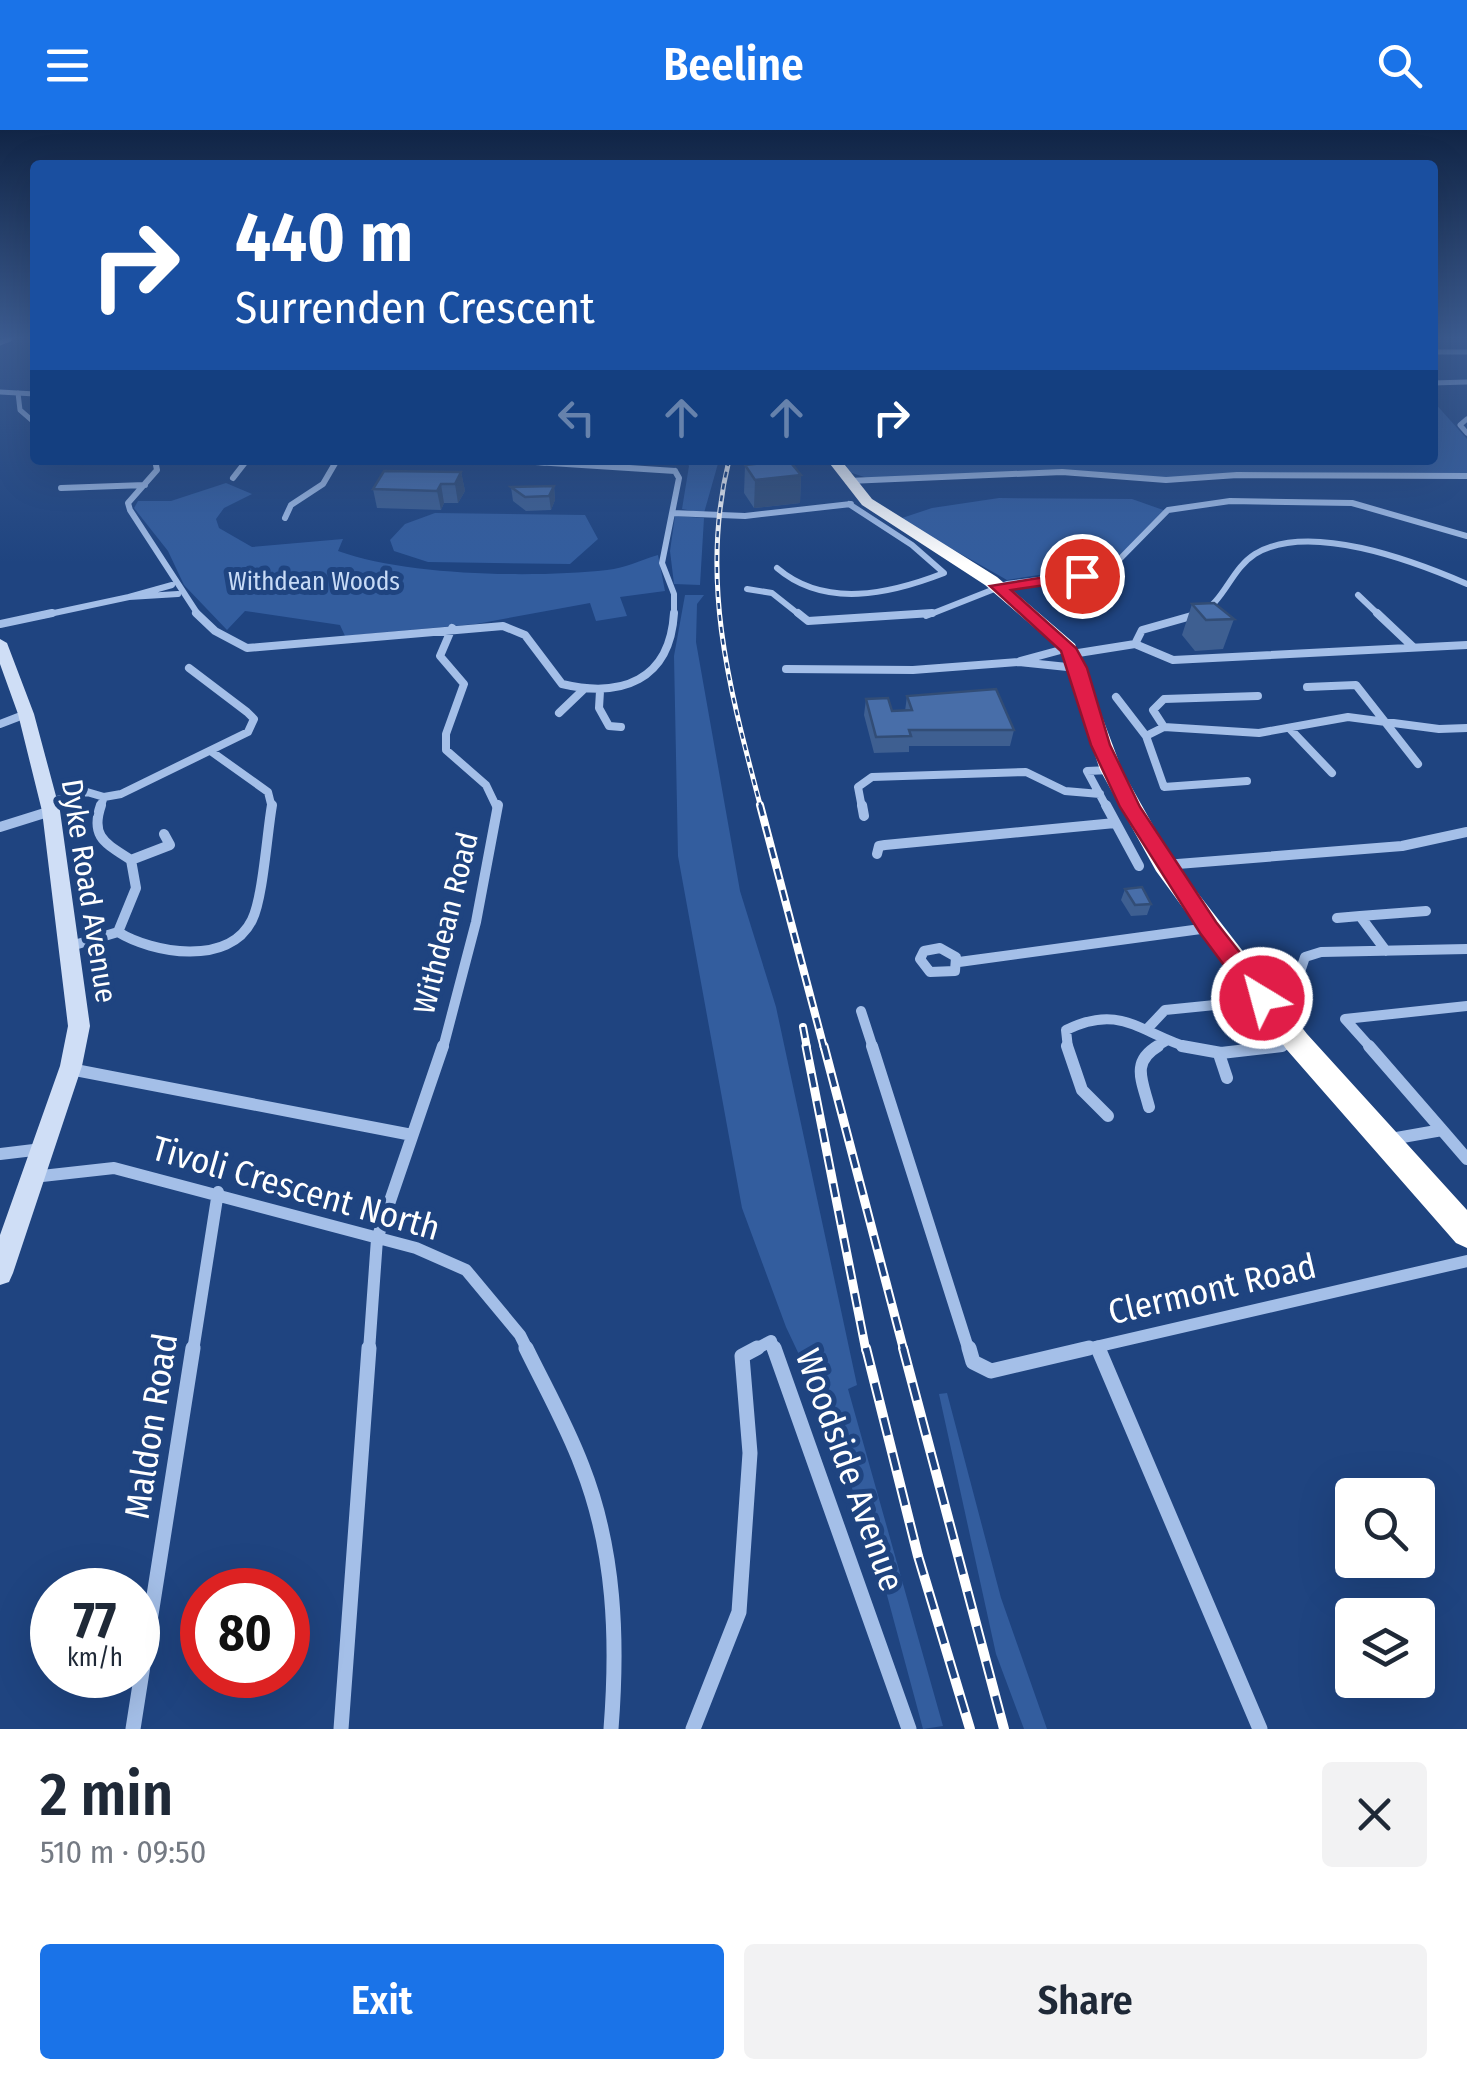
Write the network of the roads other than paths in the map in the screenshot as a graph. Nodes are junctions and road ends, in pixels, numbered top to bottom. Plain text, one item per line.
1 (1467, 419) edge
2 (1467, 433) edge
3 (156, 465) edge
4 (243, 465) edge
5 (334, 465) edge
6 (583, 465) edge
7 (678, 465) edge
8 (837, 465) edge
9 (675, 472) junction
10 (916, 476) junction
11 (1467, 476) edge
12 (1066, 477) dead end
13 (233, 478) dead end
14 (144, 485) junction
15 (62, 492) dead end
16 (854, 496) junction
17 (672, 512) junction
18 (286, 518) dead end
19 (1467, 536) edge
20 (777, 568) dead end
21 (1467, 584) edge
22 (172, 585) junction
23 (998, 586) junction
24 (747, 589) dead end
25 (178, 594) junction
26 (1358, 595) dead end
27 (129, 597) junction
28 (0, 624) edge
29 (452, 628) junction
30 (0, 643) edge
31 (1135, 644) junction
32 (1467, 644) edge
33 (1412, 646) junction
34 (1073, 657) junction
35 (1019, 662) junction
36 (189, 668) dead end
37 (786, 669) dead end
38 (1307, 687) dead end
39 (583, 690) junction
40 (600, 691) junction
41 (1258, 696) dead end
42 (1116, 697) dead end
43 (559, 712) dead end
44 (26, 714) junction
45 (1386, 720) junction
46 (0, 724) edge
47 (1164, 727) junction
48 (621, 728) dead end
49 (1467, 728) edge
50 (1292, 730) junction
51 (1146, 736) junction
52 (212, 752) junction
53 (1418, 764) dead end
54 (1111, 770) junction
55 (1332, 773) dead end
56 (1247, 781) dead end
57 (1100, 794) junction
58 (104, 796) junction
59 (50, 806) junction
60 (864, 816) dead end
61 (1114, 824) junction
62 (0, 827) edge
63 (1467, 832) edge
64 (164, 834) dead end
65 (876, 854) dead end
66 (131, 860) junction
67 (1164, 865) junction
68 (1140, 866) dead end
69 (1426, 911) dead end
70 (1360, 916) junction
71 (1337, 918) dead end
72 (1208, 928) junction
73 (118, 932) junction
74 (71, 946) junction
75 (1467, 949) edge
76 (1386, 951) junction
77 (959, 962) dead end
78 (1262, 998) junction
79 (1215, 1005) dead end
80 (1467, 1006) edge
81 (862, 1011) dead end
82 (1148, 1028) junction
83 (1166, 1041) junction
84 (1297, 1042) junction
85 (1219, 1054) junction
86 (70, 1069) junction
87 (1227, 1078) dead end
88 (1150, 1107) dead end
89 (1108, 1116) dead end
90 (1442, 1130) junction
91 (412, 1136) junction
92 (1385, 1140) junction
93 (42, 1149) junction
94 (0, 1154) edge
95 (1467, 1159) edge
96 (32, 1178) junction
97 (218, 1192) junction
98 (1467, 1233) edge
99 (377, 1239) junction
100 (1467, 1261) edge
101 (0, 1273) edge
102 (1097, 1346) junction
103 (133, 1729) edge
104 (341, 1729) edge
105 (611, 1729) edge
106 (693, 1729) edge
107 (909, 1729) edge
108 (1260, 1729) edge

1 - 2 street
3 - 14 street
4 - 13 street
5 - 18 street
6 - 9 street
7 - 9 street
8 - 16 highway
9 - 17 street
10 - 11 street
10 - 12 street
10 - 16 street
14 - 15 street
14 - 22 street
16 - 17 street
16 - 20 street
16 - 23 highway
17 - 40 street
19 - 23 street
21 - 31 street
22 - 25 street
22 - 27 street
23 - 24 street
23 - 34 highway
25 - 27 street
25 - 29 street
26 - 33 street
27 - 28 street
29 - 39 street
29 - 91 street, Withdean Road
30 - 44 street, Dyke Road Avenue
31 - 33 street
31 - 34 street
32 - 33 street
34 - 35 street
34 - 35 street
34 - 54 highway
35 - 37 street
36 - 52 street
38 - 45 street
39 - 40 street
39 - 43 street
40 - 48 street
41 - 47 street
42 - 51 street
44 - 46 street
44 - 59 street, Dyke Road Avenue
45 - 49 street
45 - 50 street
45 - 53 street
47 - 50 street
47 - 51 street
50 - 55 street
51 - 56 street
52 - 58 street
52 - 73 street
54 - 57 street
54 - 67 highway
57 - 60 street
57 - 61 street
58 - 59 street
58 - 66 street
59 - 62 street
59 - 74 street, Dyke Road Avenue
61 - 65 street
61 - 68 street
63 - 67 street
64 - 66 street
66 - 73 street
67 - 72 highway
69 - 70 street
70 - 71 street
70 - 76 street
72 - 77 street
72 - 78 highway
73 - 74 street
74 - 86 street, Dyke Road Avenue
75 - 76 street
76 - 78 street
78 - 84 highway
79 - 82 street
80 - 90 street
81 - 102 street, Clermont Road
82 - 83 street
82 - 89 street
83 - 85 street
83 - 88 street
84 - 85 street
84 - 92 highway
85 - 87 street
86 - 91 street
86 - 93 street, Dyke Road Avenue
90 - 92 street
90 - 95 street
91 - 99 street, Withdean Road
92 - 98 highway
93 - 94 street
93 - 96 street, Dyke Road Avenue
96 - 97 street, Tivoli Crescent North
96 - 101 street, Dyke Road Avenue
97 - 99 street, Tivoli Crescent North
97 - 103 street, Maldon Road
99 - 104 street, Withdean Road
99 - 105 street, Tivoli Crescent North
100 - 102 street, Clermont Road
102 - 108 street
106 - 107 street, Woodside Avenue

